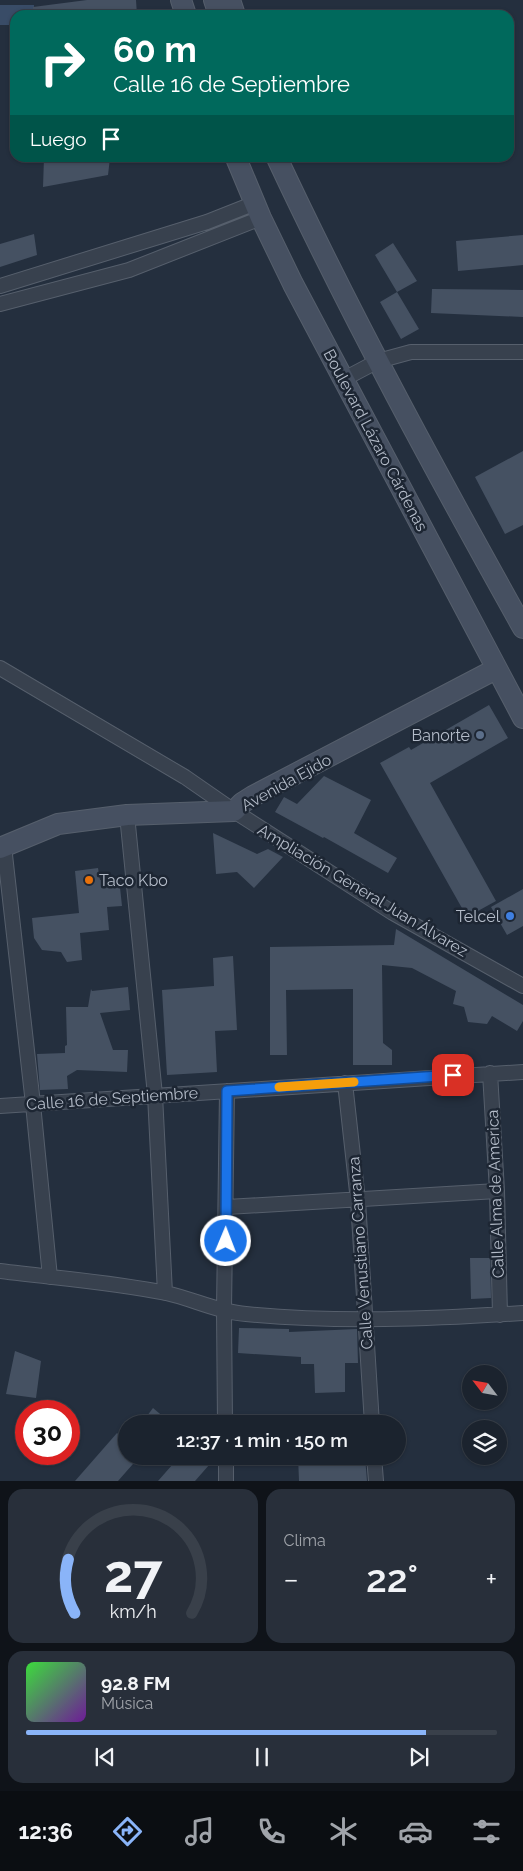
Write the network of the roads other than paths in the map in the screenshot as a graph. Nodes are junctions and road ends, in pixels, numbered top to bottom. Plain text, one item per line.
1 (238, 162) edge
2 (279, 162) edge
3 (283, 162) edge
4 (295, 197) junction
5 (258, 210) junction
6 (0, 286) edge
7 (0, 304) edge
8 (523, 352) edge
9 (378, 361) junction
10 (344, 379) junction
11 (523, 628) edge
12 (0, 668) edge
13 (496, 669) junction
14 (523, 718) edge
15 (234, 811) junction
16 (128, 815) junction
17 (2, 847) edge
18 (523, 986) edge
19 (523, 1072) edge
20 (490, 1073) junction
21 (345, 1082) junction
22 (227, 1091) junction
23 (155, 1095) junction
24 (33, 1104) junction
25 (0, 1106) edge
26 (497, 1191) junction
27 (358, 1199) junction
28 (227, 1207) junction
29 (0, 1271) edge
30 (50, 1277) junction
31 (166, 1293) junction
32 (224, 1310) junction
33 (523, 1314) edge
34 (500, 1315) junction
35 (366, 1320) junction
36 (226, 1415) edge
37 (371, 1415) edge
38 (226, 1465) edge
39 (375, 1465) edge
40 (226, 1481) edge
41 (376, 1481) edge

1 - 5 main road, Boulevard Lázaro Cárdenas
2 - 4 main road
3 - 4 main road
4 - 9 main road
5 - 6 street
5 - 7 street
5 - 10 main road, Boulevard Lázaro Cárdenas
8 - 9 street
9 - 10 street
9 - 11 main road
10 - 13 main road, Boulevard Lázaro Cárdenas
12 - 15 street, Ampliación General Juan Álvarez
13 - 14 main road, Boulevard Lázaro Cárdenas
13 - 15 main road, Avenida Ejido
15 - 16 main road, Avenida Ejido
15 - 18 street, Ampliación General Juan Álvarez
16 - 17 main road, Avenida Ejido
16 - 23 street
17 - 24 street
19 - 20 street, Calle 16 de Septiembre
20 - 21 street, Calle 16 de Septiembre
20 - 26 street, Calle Alma de America
21 - 22 street, Calle 16 de Septiembre
21 - 27 street, Calle Venustiano Carranza
22 - 23 street, Calle 16 de Septiembre
22 - 28 street
23 - 24 street, Calle 16 de Septiembre
23 - 31 street
24 - 25 street, Calle 16 de Septiembre
24 - 30 street
26 - 27 street
26 - 34 street, Calle Alma de America
27 - 28 street
27 - 35 street, Calle Venustiano Carranza
28 - 32 street
29 - 30 street
30 - 31 street
31 - 32 street
32 - 35 street
32 - 36 street
33 - 34 street
34 - 35 street
35 - 37 street, Calle Venustiano Carranza
38 - 40 street
39 - 41 street

